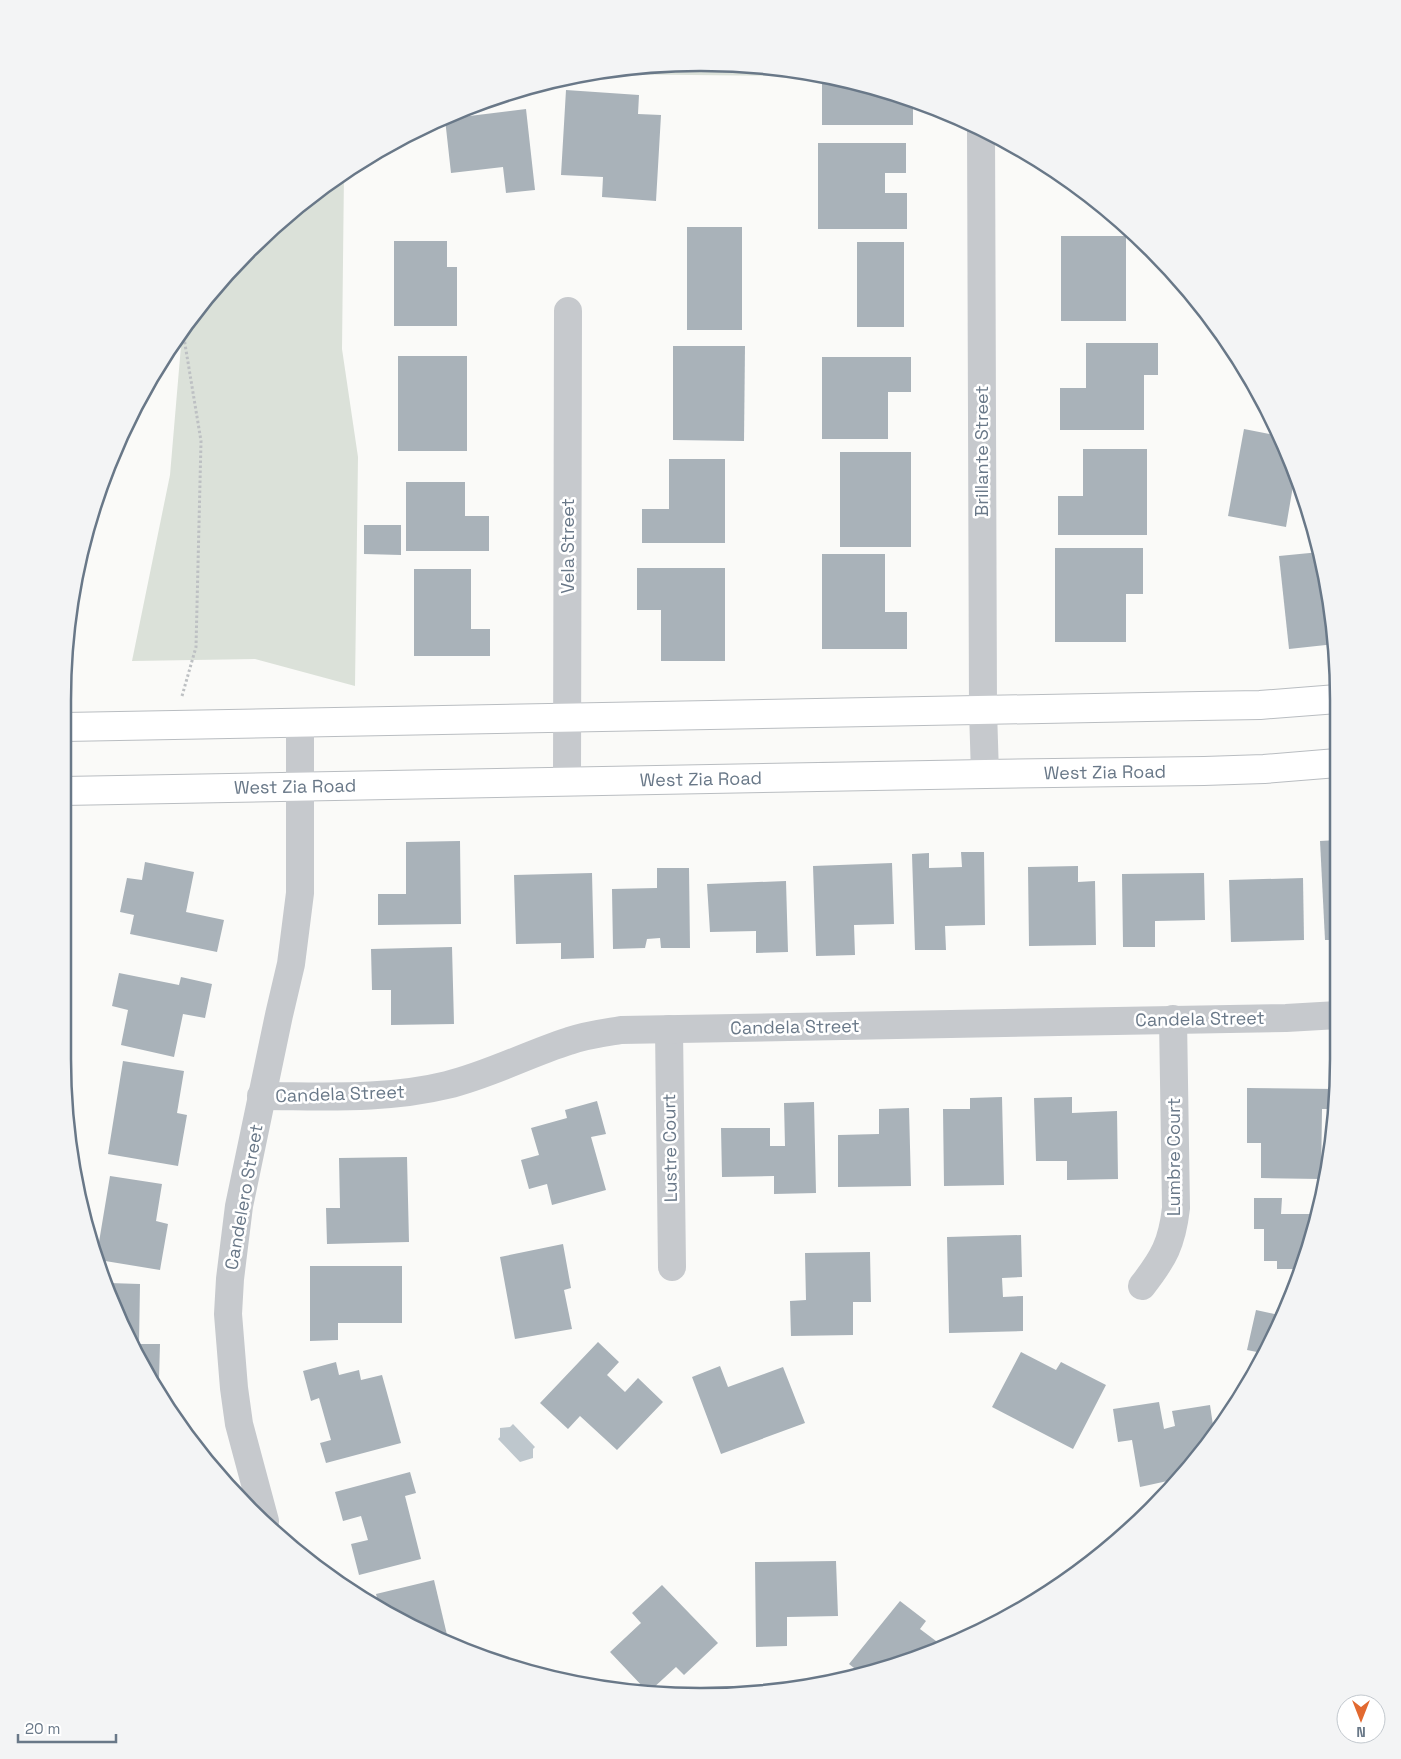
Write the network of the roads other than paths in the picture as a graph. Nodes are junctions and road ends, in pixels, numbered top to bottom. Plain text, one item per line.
1 (982, 138) edge
2 (568, 311) dead end
3 (1330, 699) edge
4 (983, 710) junction
5 (567, 718) junction
6 (300, 723) junction
7 (71, 731) edge
8 (1330, 764) edge
9 (984, 774) junction
10 (567, 781) junction
11 (299, 787) junction
12 (71, 791) edge
13 (1330, 1015) edge
14 (1173, 1019) junction
15 (669, 1029) junction
16 (262, 1096) junction
17 (672, 1267) dead end
18 (1142, 1286) dead end
19 (262, 1508) edge

1 - 4 street, Brillante Street
2 - 5 street, Vela Street
3 - 4 main road
4 - 5 main road
4 - 9 street, Brillante Street
5 - 6 main road
5 - 10 street, Vela Street
6 - 7 main road
6 - 11 street, Candelero Street
8 - 9 main road, West Zia Road
9 - 10 main road, West Zia Road
10 - 11 main road, West Zia Road
11 - 12 main road, West Zia Road
11 - 16 street, Candelero Street
13 - 14 street, Candela Street
14 - 15 street, Candela Street
14 - 18 street, Lumbre Court
15 - 16 street, Candela Street
15 - 17 street, Lustre Court
16 - 19 street, Candelero Street

